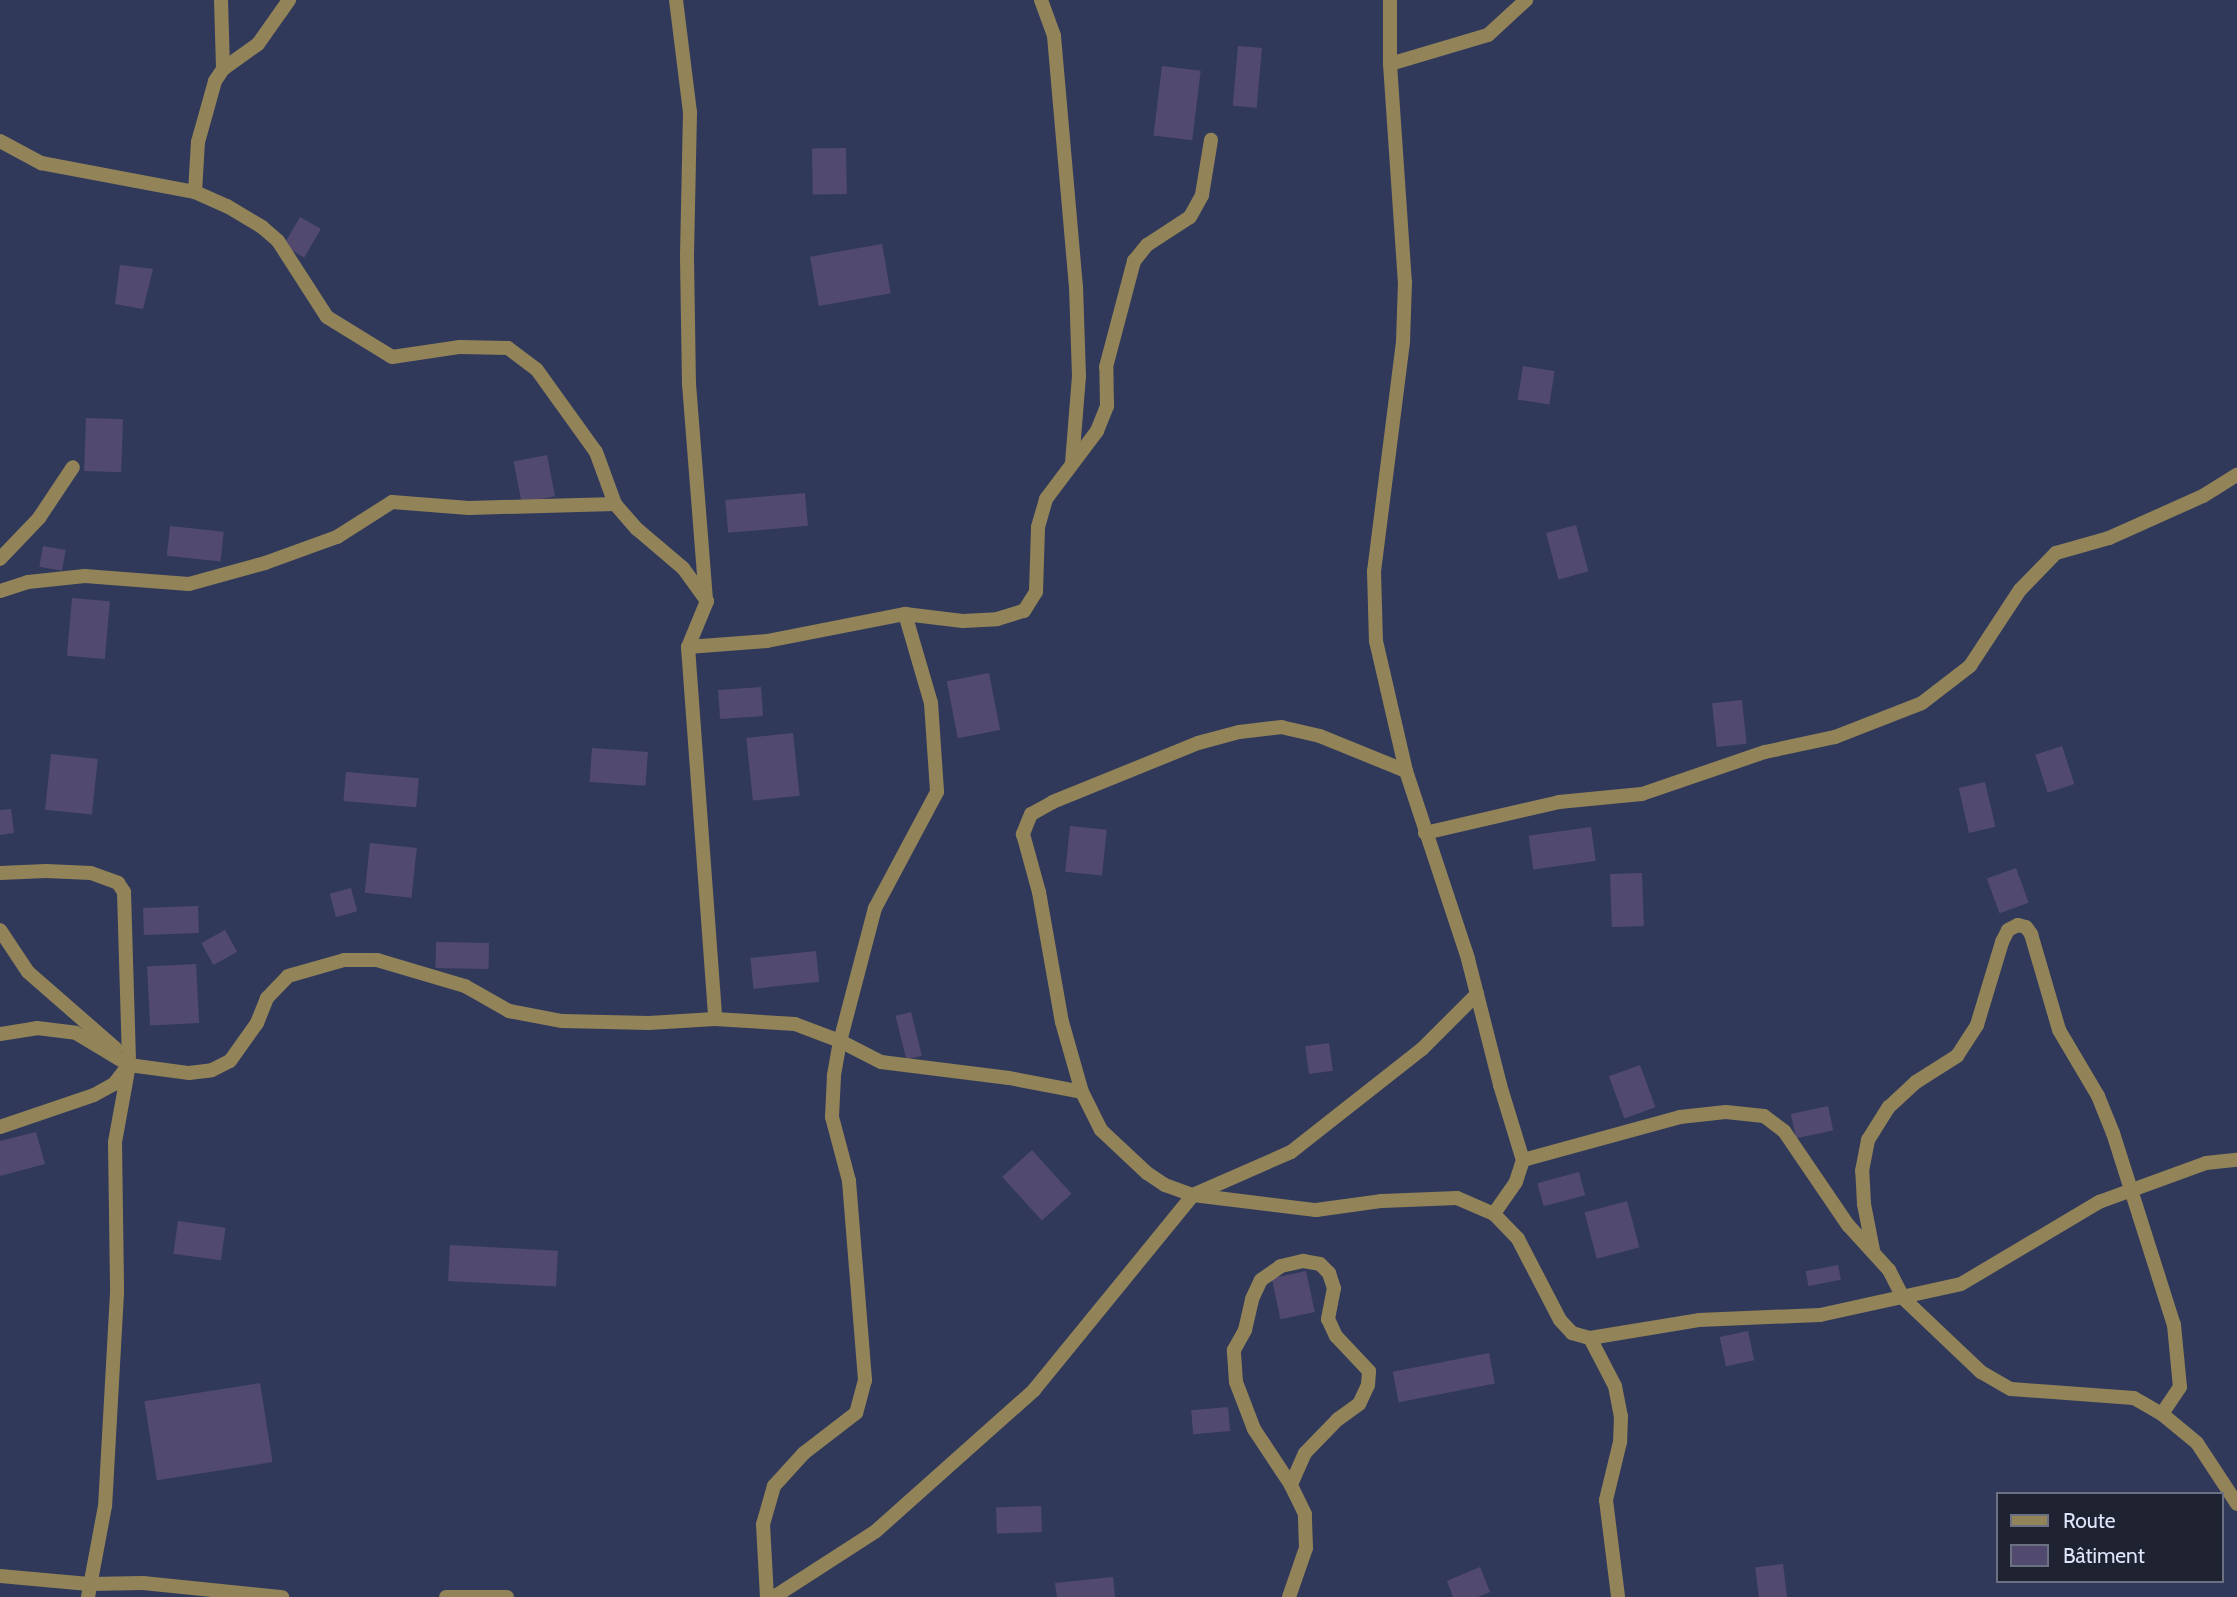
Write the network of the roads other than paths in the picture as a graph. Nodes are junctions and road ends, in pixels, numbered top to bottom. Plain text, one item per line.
1 (221, 0) edge
2 (289, 0) edge
3 (676, 0) edge
4 (1041, 0) edge
5 (1390, 0) edge
6 (1526, 0) edge
7 (1390, 64) junction
8 (223, 69) junction
9 (1211, 140) dead end
10 (0, 141) edge
11 (195, 192) junction
12 (1072, 464) junction
13 (73, 467) dead end
14 (2237, 475) edge
15 (615, 504) junction
16 (0, 559) edge
17 (0, 591) edge
18 (706, 601) junction
19 (905, 614) junction
20 (688, 647) junction
21 (1406, 771) junction
22 (1425, 833) junction
23 (0, 873) edge
24 (0, 930) edge
25 (1477, 994) junction
26 (715, 1018) junction
27 (0, 1034) edge
28 (840, 1041) junction
29 (129, 1065) junction
30 (1082, 1092) junction
31 (0, 1127) edge
32 (1523, 1160) junction
33 (2237, 1160) edge
34 (2130, 1191) junction
35 (1193, 1195) junction
36 (1494, 1214) junction
37 (1873, 1250) junction
38 (1903, 1298) junction
39 (1590, 1338) junction
40 (2162, 1414) junction
41 (1291, 1485) junction
42 (2237, 1504) edge
43 (0, 1576) edge
44 (59, 1581) junction
45 (88, 1590) edge
46 (68, 1597) edge
47 (282, 1597) edge
48 (446, 1597) edge
49 (507, 1597) edge
50 (767, 1597) edge
51 (774, 1597) edge
52 (1289, 1597) edge
53 (1618, 1597) edge

1 - 8 street
2 - 8 street
3 - 18 street
4 - 12 street
5 - 7 street
6 - 7 street
7 - 21 street
8 - 11 street
9 - 12 street
10 - 11 street
11 - 15 street
12 - 19 street
13 - 16 street
14 - 22 street
15 - 17 street
15 - 18 street
18 - 20 street
19 - 20 street
19 - 28 street
20 - 26 street
21 - 22 street
21 - 30 street
22 - 25 street
23 - 29 street
24 - 29 street
25 - 32 street
25 - 35 street
26 - 28 street
26 - 29 street
27 - 29 street
28 - 30 street
28 - 50 street
29 - 31 street
29 - 45 street
30 - 35 street
32 - 36 street
32 - 37 street
33 - 34 street
34 - 37 street
34 - 38 street
34 - 40 street
35 - 36 street
35 - 51 street
36 - 39 street
37 - 38 street
38 - 39 street
38 - 40 street
39 - 53 street
40 - 42 street
41 - 41 street
41 - 52 street
43 - 44 street
44 - 45 street
44 - 46 street
45 - 47 street
48 - 49 street

